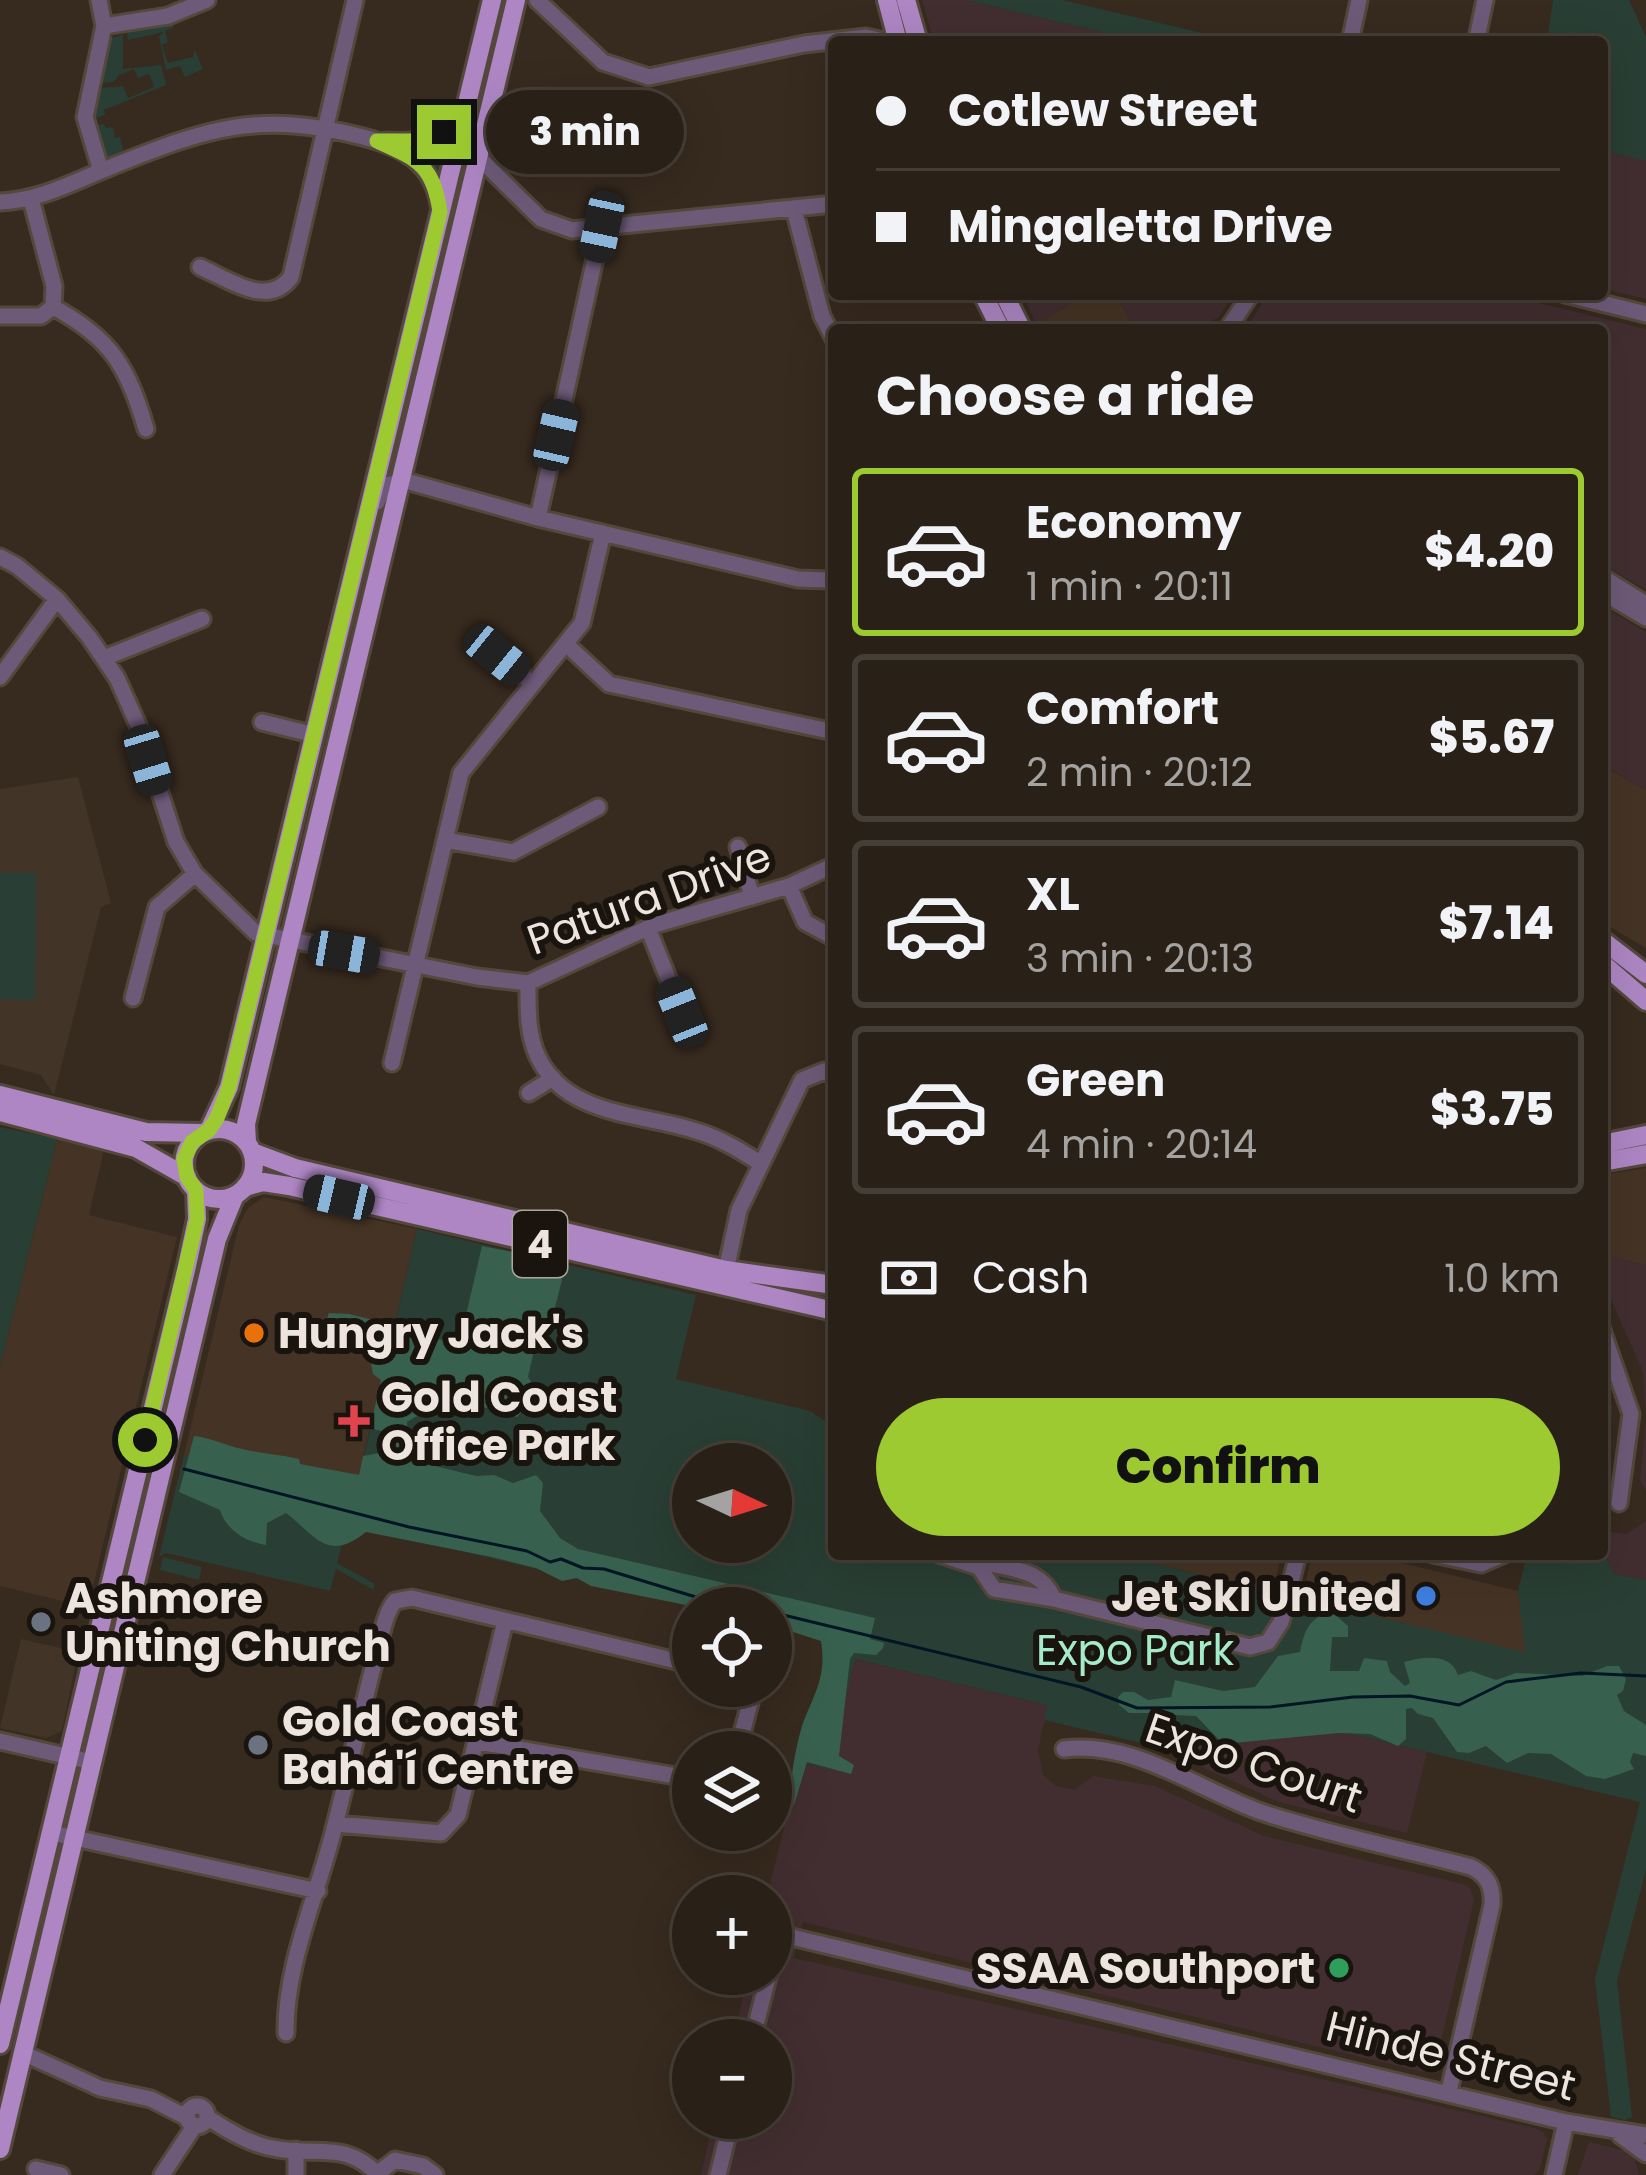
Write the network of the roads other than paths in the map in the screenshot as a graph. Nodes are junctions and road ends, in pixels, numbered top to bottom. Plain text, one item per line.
1 (99, 0) edge
2 (207, 0) edge
3 (355, 0) edge
4 (495, 0) edge
5 (516, 0) edge
6 (537, 0) edge
7 (1359, 0) edge
8 (1485, 0) edge
9 (894, 3) edge
10 (558, 22) junction
11 (510, 24) junction
12 (104, 26) junction
13 (867, 36) edge
14 (897, 36) edge
15 (914, 36) edge
16 (1351, 36) edge
17 (1477, 36) edge
18 (828, 42) edge
19 (463, 115) junction
20 (327, 128) junction
21 (377, 141) junction
22 (477, 156) junction
23 (101, 171) junction
24 (32, 199) junction
25 (0, 202) edge
26 (828, 205) edge
27 (794, 209) junction
28 (440, 212) junction
29 (602, 227) junction
30 (200, 267) dead end
31 (1589, 300) edge
32 (53, 307) junction
33 (1646, 314) edge
34 (0, 316) edge
35 (828, 328) edge
36 (146, 429) dead end
37 (398, 480) junction
38 (436, 492) junction
39 (538, 518) junction
40 (388, 520) junction
41 (603, 533) junction
42 (0, 557) edge
43 (355, 568) junction
44 (828, 579) edge
45 (1608, 582) edge
46 (1608, 596) edge
47 (57, 599) junction
48 (1646, 604) edge
49 (1646, 618) edge
50 (202, 619) dead end
51 (566, 644) junction
52 (497, 655) dead end
53 (104, 658) junction
54 (0, 677) edge
55 (533, 684) junction
56 (262, 722) dead end
57 (828, 731) edge
58 (315, 735) junction
59 (598, 807) dead end
60 (445, 840) junction
61 (738, 847) dead end
62 (828, 868) edge
63 (195, 874) junction
64 (789, 886) junction
65 (752, 897) junction
66 (648, 928) junction
67 (267, 933) junction
68 (828, 935) edge
69 (287, 939) junction
70 (1608, 944) edge
71 (1625, 955) junction
72 (416, 965) junction
73 (1609, 969) edge
74 (1646, 974) edge
75 (528, 983) junction
76 (133, 998) dead end
77 (1646, 1001) edge
78 (682, 1012) dead end
79 (392, 1063) dead end
80 (828, 1073) edge
81 (553, 1078) junction
82 (530, 1094) dead end
83 (0, 1095) edge
84 (0, 1112) edge
85 (205, 1132) junction
86 (1646, 1135) edge
87 (1608, 1143) edge
88 (250, 1147) junction
89 (1646, 1154) edge
90 (1608, 1161) edge
91 (760, 1163) junction
92 (191, 1184) junction
93 (240, 1191) junction
94 (726, 1270) junction
95 (828, 1284) edge
96 (787, 1303) junction
97 (828, 1310) edge
98 (1608, 1347) edge
99 (1619, 1503) dead end
100 (1296, 1560) edge
101 (985, 1561) edge
102 (505, 1621) junction
103 (672, 1660) edge
104 (0, 1741) edge
105 (478, 1742) junction
106 (1064, 1749) dead end
107 (69, 1758) junction
108 (92, 1762) junction
109 (672, 1775) edge
110 (336, 1824) junction
111 (52, 1833) junction
112 (74, 1838) junction
113 (316, 1897) junction
114 (792, 1937) edge
115 (286, 2032) dead end
116 (0, 2044) edge
117 (23, 2053) junction
118 (7, 2087) edge
119 (1449, 2091) junction
120 (197, 2120) junction
121 (1566, 2122) junction
122 (1646, 2122) edge
123 (1615, 2132) junction
124 (1646, 2134) edge
125 (727, 2139) edge
126 (0, 2150) edge
127 (296, 2150) junction
128 (1646, 2154) edge
129 (36, 2169) dead end
130 (379, 2174) edge
131 (61, 2175) edge
132 (162, 2175) edge
133 (296, 2175) edge
134 (435, 2175) edge
135 (718, 2175) edge
136 (1554, 2175) edge

1 - 12 street
2 - 12 street
3 - 20 street
4 - 19 main road
5 - 11 main road
6 - 10 street
7 - 16 street
8 - 17 street
9 - 13 street
9 - 14 main road
9 - 15 main road
10 - 11 street
10 - 18 street
11 - 22 main road
12 - 23 street
19 - 21 street
19 - 28 main road
20 - 21 street
20 - 23 street
20 - 30 street
21 - 28 street
22 - 29 street
22 - 37 main road
23 - 24 street
24 - 25 street
24 - 32 street
26 - 27 street
27 - 29 street
27 - 35 street
28 - 43 main road
29 - 39 street
31 - 33 street
32 - 34 street
32 - 36 street
37 - 38 street
37 - 40 main road
37 - 43 street
38 - 39 street
38 - 40 street
39 - 41 street
40 - 69 main road
41 - 44 street
41 - 51 street
42 - 47 street, Patura Drive
43 - 58 main road
45 - 48 street
46 - 49 street
47 - 53 street, Patura Drive
47 - 54 street
50 - 53 street
51 - 55 street
51 - 57 street
52 - 55 street
53 - 63 street, Patura Drive
55 - 60 street
56 - 58 street
58 - 67 main road
59 - 60 street
60 - 72 street
61 - 65 street
62 - 64 street, Patura Drive
63 - 67 street, Patura Drive
63 - 76 street
64 - 65 street, Patura Drive
64 - 68 street
65 - 66 street, Patura Drive
66 - 75 street, Patura Drive
66 - 78 street
67 - 69 street, Patura Drive
67 - 85 main road
69 - 72 street, Patura Drive
69 - 88 main road
70 - 71 main road
71 - 73 main road
71 - 74 main road
72 - 75 street, Patura Drive
72 - 79 street
73 - 77 main road
75 - 81 street
80 - 91 street
81 - 82 street
81 - 91 street
83 - 85 main road, 4
84 - 92 main road, 4
85 - 88 main road, 4
85 - 92 main road
86 - 87 main road
88 - 93 main road
88 - 94 main road, 4
89 - 90 main road
91 - 94 street
92 - 93 main road, 4
92 - 107 main road
93 - 96 main road, 4
93 - 108 main road
94 - 95 main road, 4
94 - 96 main road
96 - 97 main road, 4
98 - 99 street
100 - 101 street
102 - 103 street
102 - 105 street
102 - 110 street
104 - 107 street
105 - 109 street
105 - 110 street
106 - 119 street, Expo Court
107 - 108 street
107 - 111 main road
108 - 112 main road
110 - 113 street
111 - 112 street
111 - 116 main road
112 - 113 street
112 - 117 main road
113 - 115 street
114 - 119 street, Hinde Street
117 - 118 main road
117 - 120 street
118 - 126 main road
119 - 121 street, Hinde Street
120 - 127 street
120 - 132 street
121 - 123 street, Hinde Street
121 - 136 street
122 - 123 street, Hinde Street
123 - 124 street, Hinde Street
123 - 128 street, Hinde Street
125 - 135 street
127 - 130 street
127 - 133 street
129 - 131 street
130 - 134 street

